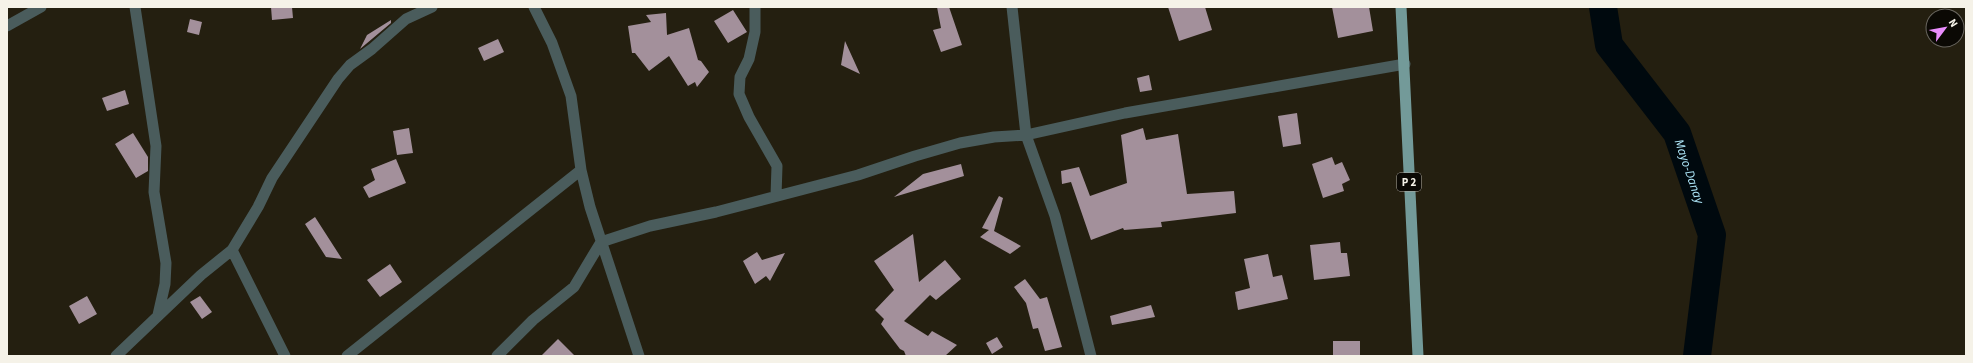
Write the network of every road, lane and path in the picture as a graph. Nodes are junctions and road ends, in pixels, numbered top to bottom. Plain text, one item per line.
1 (41, 7) edge
2 (135, 7) edge
3 (432, 7) edge
4 (534, 7) edge
5 (755, 7) edge
6 (1012, 7) edge
7 (1401, 7) edge
8 (7, 26) edge
9 (1405, 64) junction
10 (1026, 135) junction
11 (581, 170) junction
12 (776, 196) junction
13 (601, 242) junction
14 (232, 250) junction
15 (158, 315) junction
16 (116, 356) edge
17 (285, 356) edge
18 (347, 356) edge
19 (497, 356) edge
20 (639, 356) edge
21 (1091, 356) edge
22 (1418, 356) edge

1 - 8 street
2 - 15 street
3 - 14 street
4 - 11 street
5 - 12 street
6 - 10 street
7 - 9 main road, P 2
9 - 10 street
9 - 22 main road, P 2
10 - 12 street
10 - 21 street
11 - 13 street
11 - 18 street
12 - 13 street
13 - 19 street
13 - 20 street
14 - 15 street
14 - 17 street
15 - 16 street

